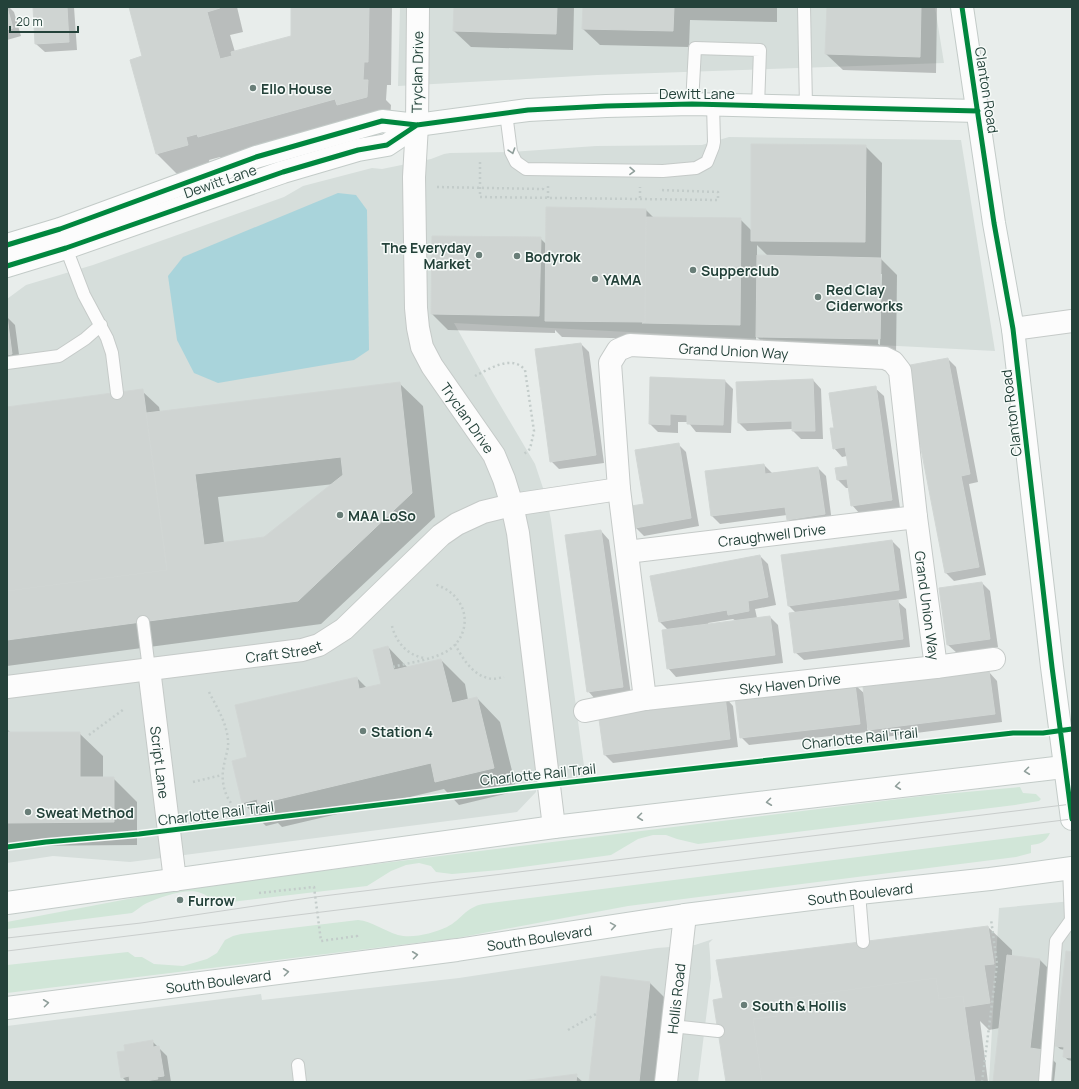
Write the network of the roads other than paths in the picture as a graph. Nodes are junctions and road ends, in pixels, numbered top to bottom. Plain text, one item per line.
1 (418, 7) edge
2 (804, 7) edge
3 (962, 7) edge
4 (702, 104) junction
5 (758, 106) junction
6 (806, 106) junction
7 (978, 111) junction
8 (506, 113) junction
9 (417, 126) junction
10 (7, 245) edge
11 (66, 248) junction
12 (7, 266) edge
13 (1072, 321) edge
14 (101, 325) junction
15 (1013, 329) junction
16 (7, 363) edge
17 (117, 393) dead end
18 (619, 489) junction
19 (512, 505) junction
20 (916, 517) junction
21 (628, 552) junction
22 (143, 622) dead end
23 (994, 659) dead end
24 (936, 667) junction
25 (149, 669) junction
26 (7, 686) edge
27 (646, 699) junction
28 (586, 711) dead end
29 (1069, 766) edge
30 (1072, 819) edge
31 (554, 827) junction
32 (1071, 868) edge
33 (175, 880) junction
34 (859, 893) junction
35 (7, 903) edge
36 (685, 915) junction
37 (863, 942) dead end
38 (7, 1008) edge
39 (672, 1026) junction
40 (718, 1031) dead end
41 (298, 1065) dead end
42 (300, 1082) edge
43 (666, 1082) edge
44 (1045, 1082) edge

1 - 9 street, Tryclan Drive
2 - 6 lane
3 - 7 street, Clanton Road
4 - 5 street, Dewitt Lane
4 - 5 lane
4 - 8 street, Dewitt Lane
8 -> 4 lane
5 - 6 street, Dewitt Lane
6 - 7 street, Dewitt Lane
7 - 15 street, Clanton Road
8 - 9 street, Dewitt Lane
9 - 10 street, Dewitt Lane
9 - 11 street, Dewitt Lane
9 - 19 street, Tryclan Drive
11 - 12 street, Dewitt Lane
11 - 14 lane
13 - 15 street
14 - 16 lane
14 - 17 lane
15 - 29 street, Clanton Road
18 - 19 street, Craft Street
18 - 20 street, Grand Union Way
18 - 21 street, Grand Union Way
19 - 25 street, Craft Street
19 - 31 street, Tryclan Drive
20 - 21 street, Craughwell Drive
20 - 24 street, Grand Union Way
21 - 27 street, Grand Union Way
22 - 25 lane
23 - 24 street, Sky Haven Drive
24 - 27 street, Sky Haven Drive
25 - 26 street, Craft Street
25 - 33 street, Script Lane
27 - 28 street, Sky Haven Drive
29 - 30 street, Clanton Road
29 -> 31 street
31 - 33 street
32 - 34 street, South Boulevard
32 - 44 lane
33 - 35 street
34 - 36 street, South Boulevard
34 - 37 lane
38 -> 36 street, South Boulevard
36 - 39 street, Hollis Road
39 - 40 lane
39 - 43 street, Hollis Road
41 - 42 lane

